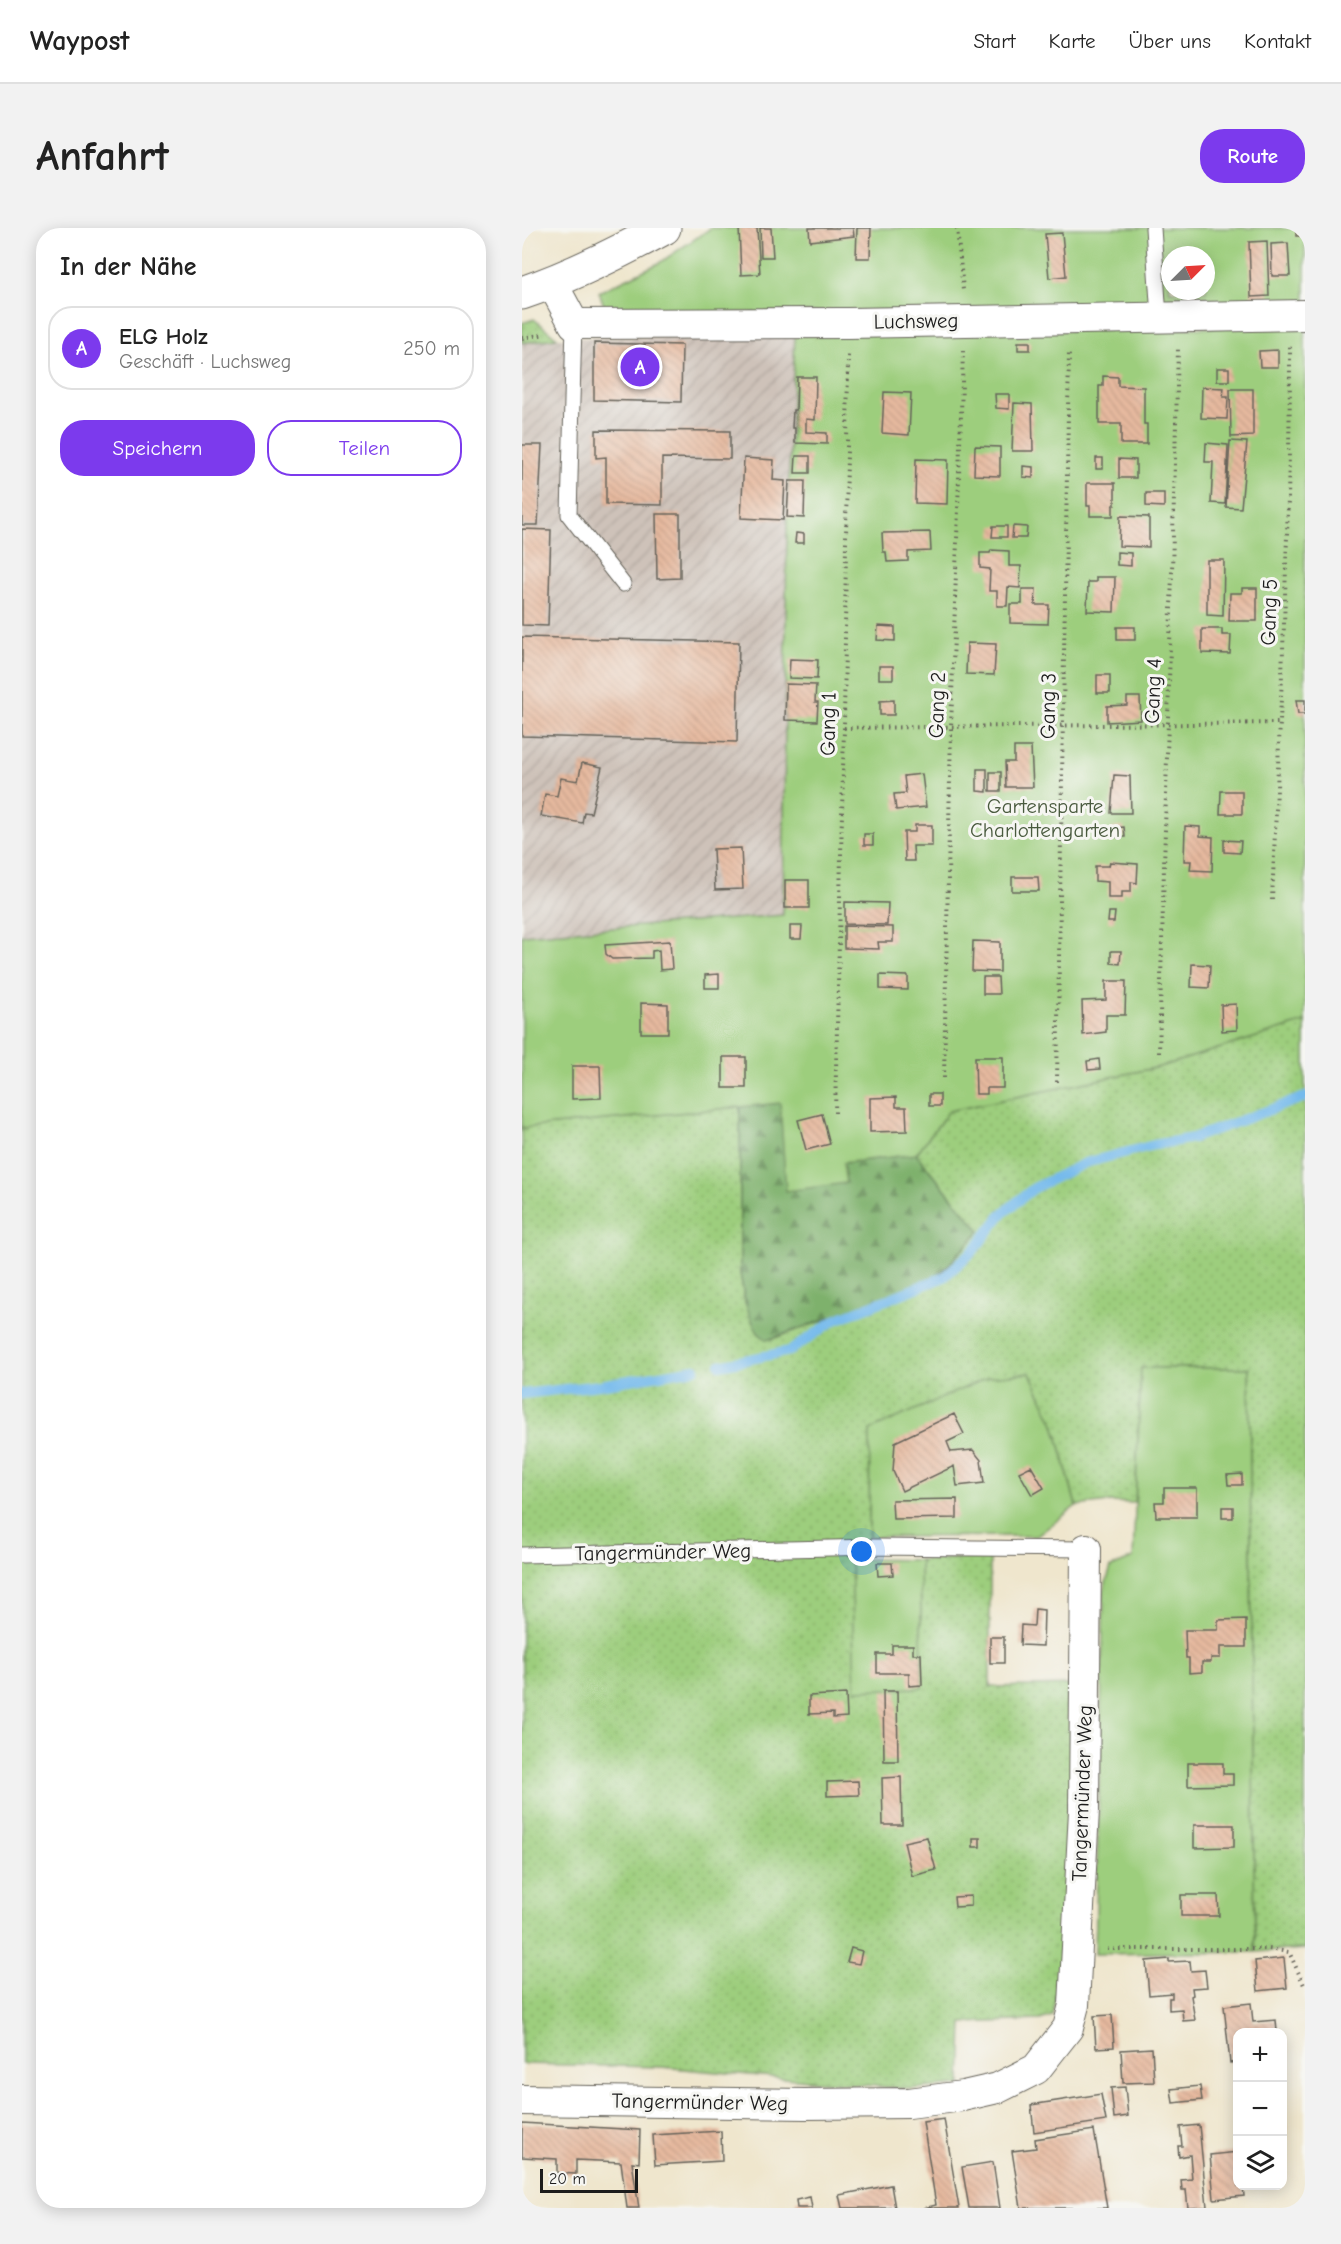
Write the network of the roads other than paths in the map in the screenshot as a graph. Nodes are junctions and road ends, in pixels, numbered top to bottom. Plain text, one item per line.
1 (664, 228) edge
2 (1153, 228) edge
3 (537, 288) edge
4 (1159, 317) junction
5 (574, 324) junction
6 (1297, 326) edge
7 (623, 584) dead end
8 (1086, 1549) joint
9 (522, 1555) edge
10 (522, 2100) edge

1 - 3 main road
2 - 4 lane
3 - 5 street
4 - 5 street, Luchsweg
4 - 6 street, Luchsweg
5 - 7 lane
8 - 9 lane, Tangermünder Weg
8 - 10 street, Tangermünder Weg

